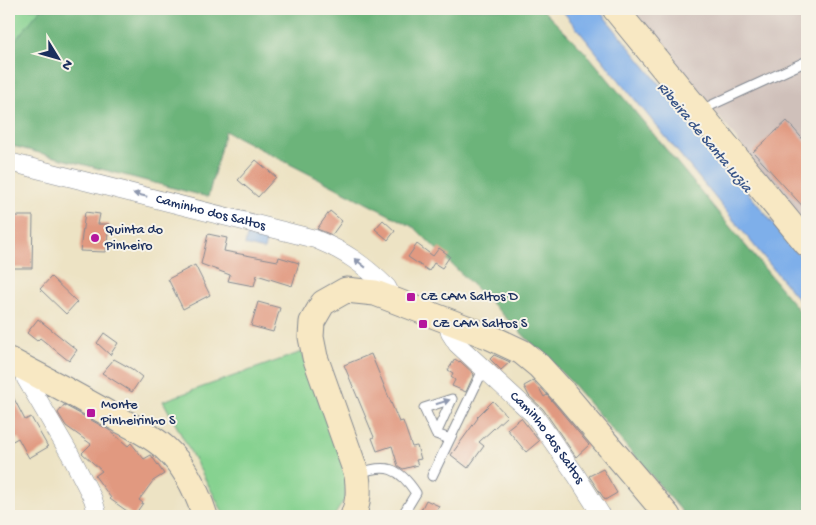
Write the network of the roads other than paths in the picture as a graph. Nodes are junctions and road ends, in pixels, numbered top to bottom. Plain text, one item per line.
1 (614, 9) edge
2 (807, 61) edge
3 (699, 111) junction
4 (9, 162) edge
5 (807, 244) edge
6 (390, 299) junction
7 (447, 321) junction
8 (16, 363) edge
9 (484, 368) junction
10 (436, 434) dead end
11 (450, 439) junction
12 (357, 474) junction
13 (432, 476) dead end
14 (98, 516) edge
15 (205, 516) edge
16 (353, 516) edge
17 (402, 516) edge
18 (602, 516) edge
19 (668, 516) edge

1 - 3 main road
2 - 3 lane
3 - 5 main road
6 -> 4 street, Caminho dos Saltos
6 - 7 main road
6 - 12 main road
7 - 9 street, Caminho dos Saltos
7 - 19 main road
8 - 14 street
8 - 15 main road
9 - 11 lane
9 - 18 street, Caminho dos Saltos
10 - 11 lane
11 - 13 lane
12 - 16 main road
12 - 17 lane

